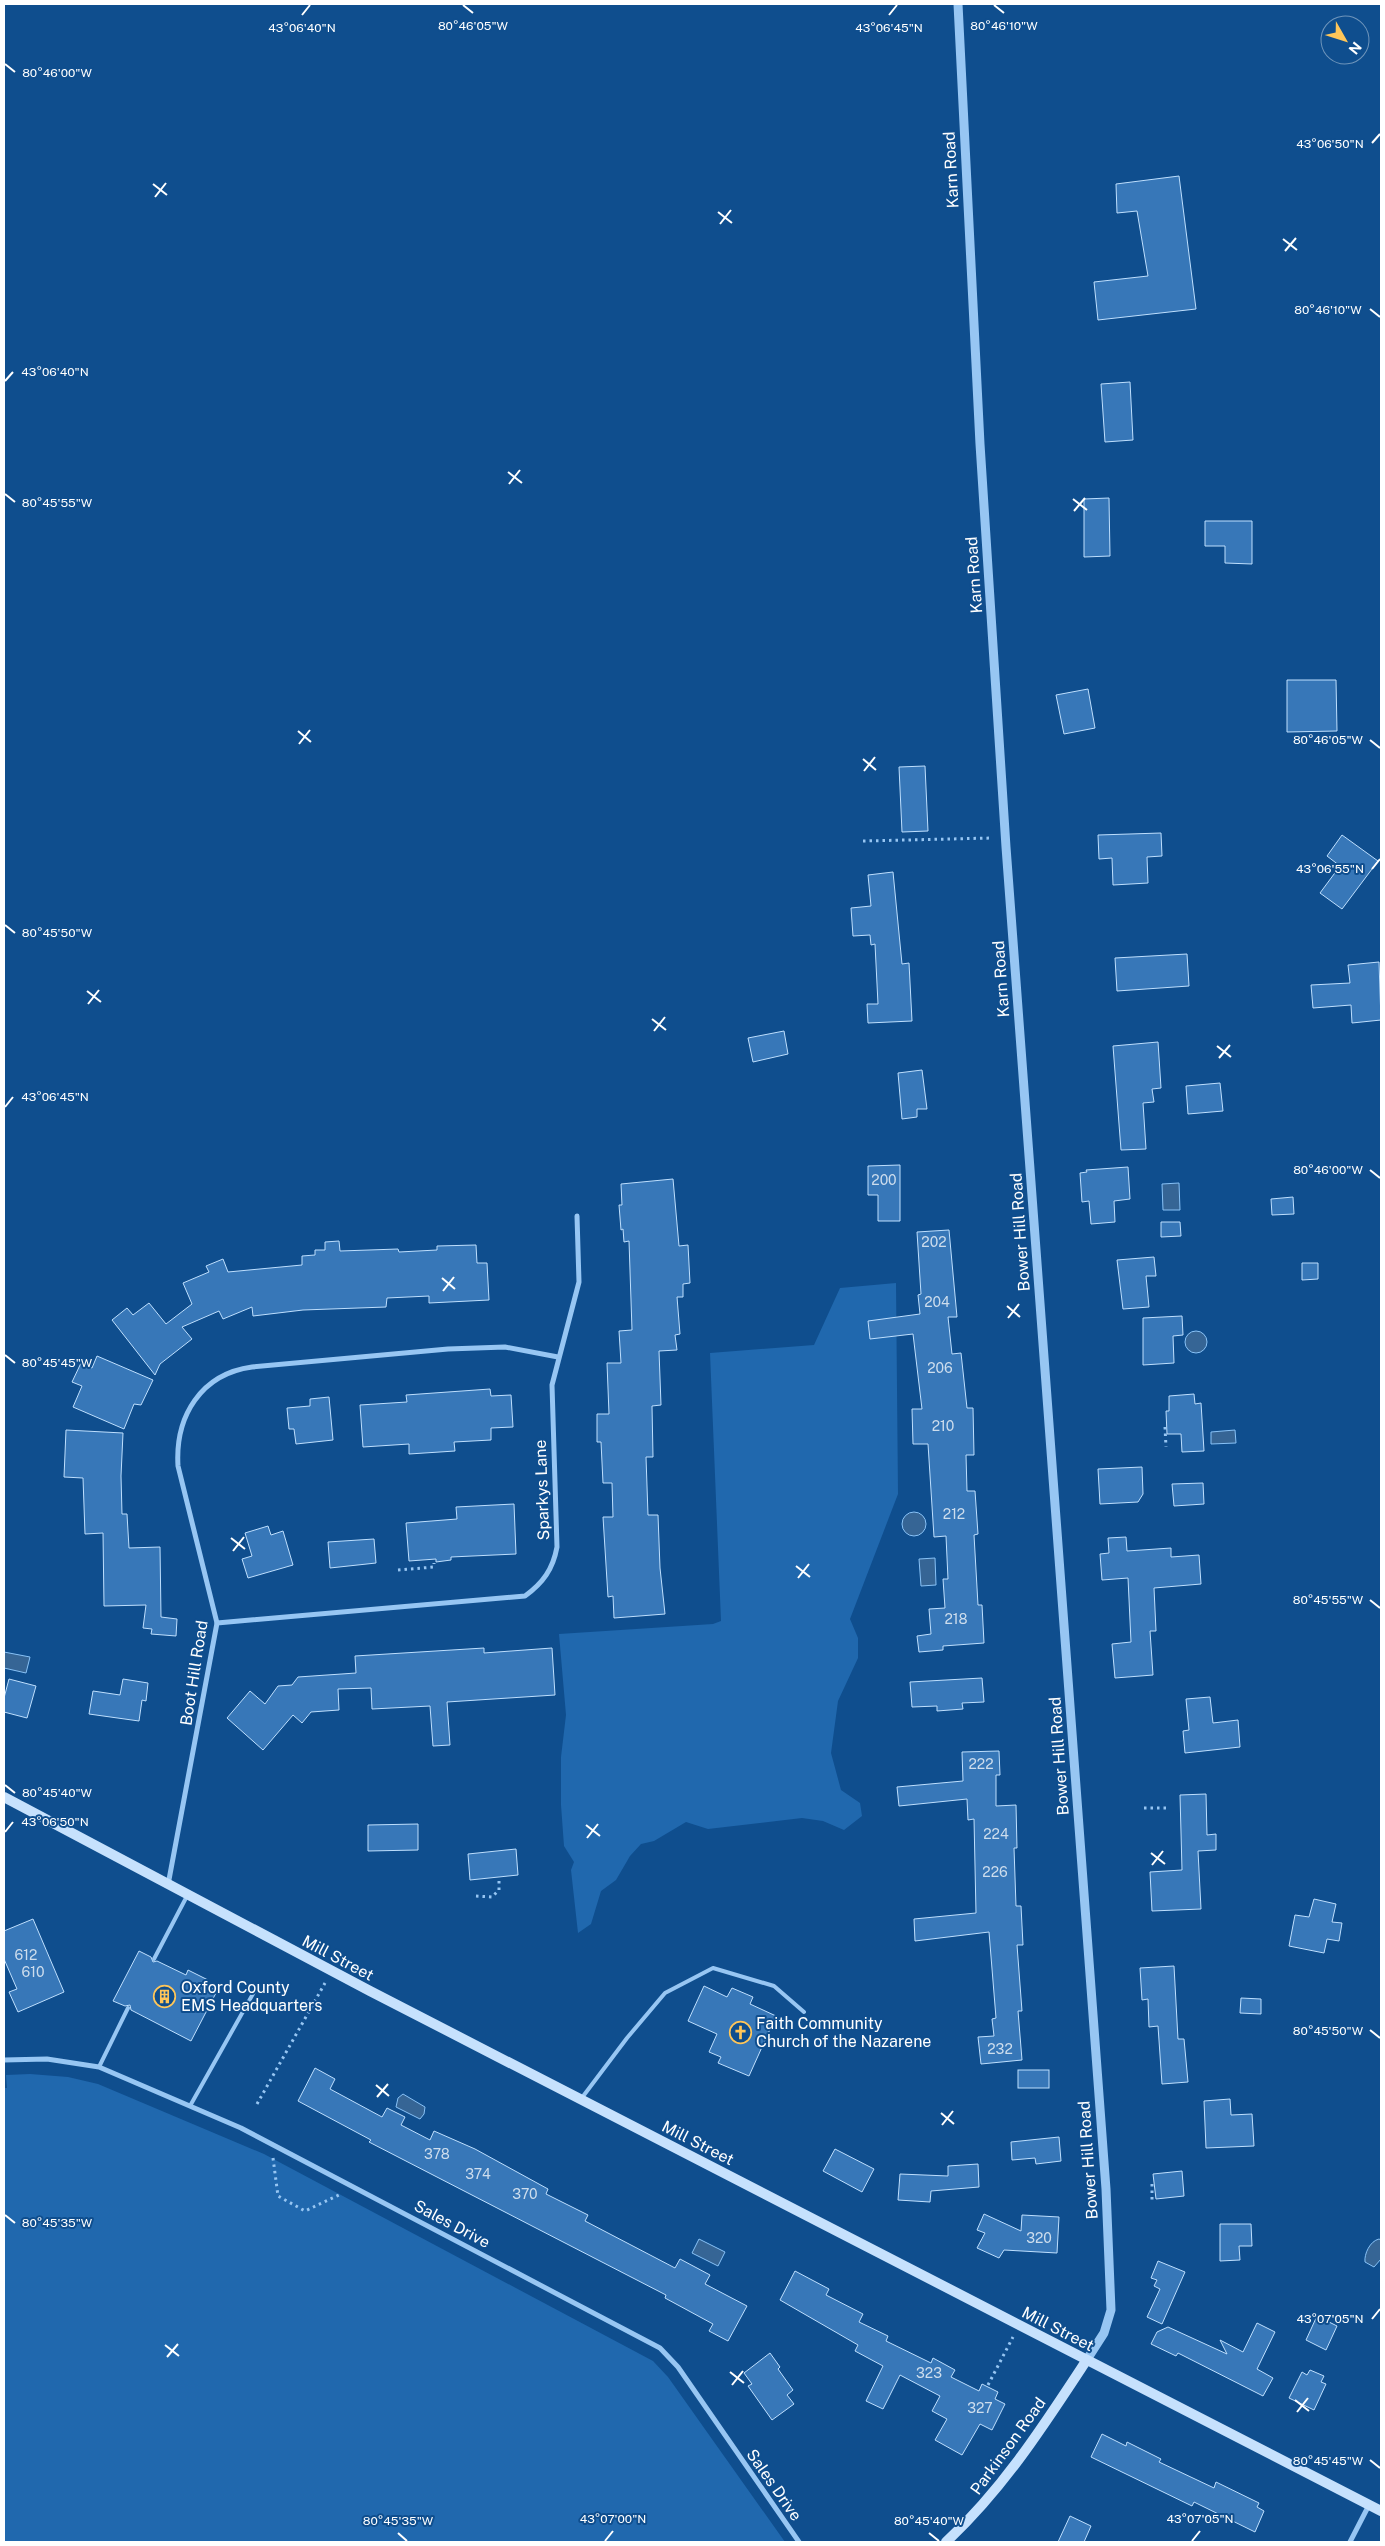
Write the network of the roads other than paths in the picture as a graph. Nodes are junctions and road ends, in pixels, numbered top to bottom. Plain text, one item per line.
1 (958, 4) edge
2 (1028, 1143) joint
3 (577, 1216) dead end
4 (558, 1357) junction
5 (217, 1623) junction
6 (4, 1797) edge
7 (168, 1885) junction
8 (187, 1896) junction
9 (154, 1959) dead end
10 (254, 1992) dead end
11 (128, 2008) dead end
12 (804, 2012) dead end
13 (4, 2060) edge
14 (99, 2068) junction
15 (581, 2099) junction
16 (190, 2106) junction
17 (1086, 2361) junction
18 (1369, 2505) junction
19 (1381, 2511) edge
20 (799, 2542) edge
21 (946, 2542) edge
22 (1350, 2542) edge

1 - 2 street, Karn Road
2 - 17 street, Bower Hill Road
3 - 4 street, Sparkys Lane
4 - 5 street, Sparkys Lane
4 - 5 street, Boot Hill Road
5 - 7 street, Boot Hill Road
6 - 7 main road, Mill Street
7 - 8 main road, Mill Street
8 - 9 lane
8 - 15 main road, Mill Street
10 - 16 lane
11 - 14 lane
12 - 15 lane
13 - 14 street, Sales Drive
14 - 16 street, Sales Drive
15 - 17 main road, Mill Street
16 - 20 street, Sales Drive
17 - 18 main road, Mill Street
17 - 21 main road, Parkinson Road
18 - 19 main road, Mill Street
18 - 22 street

